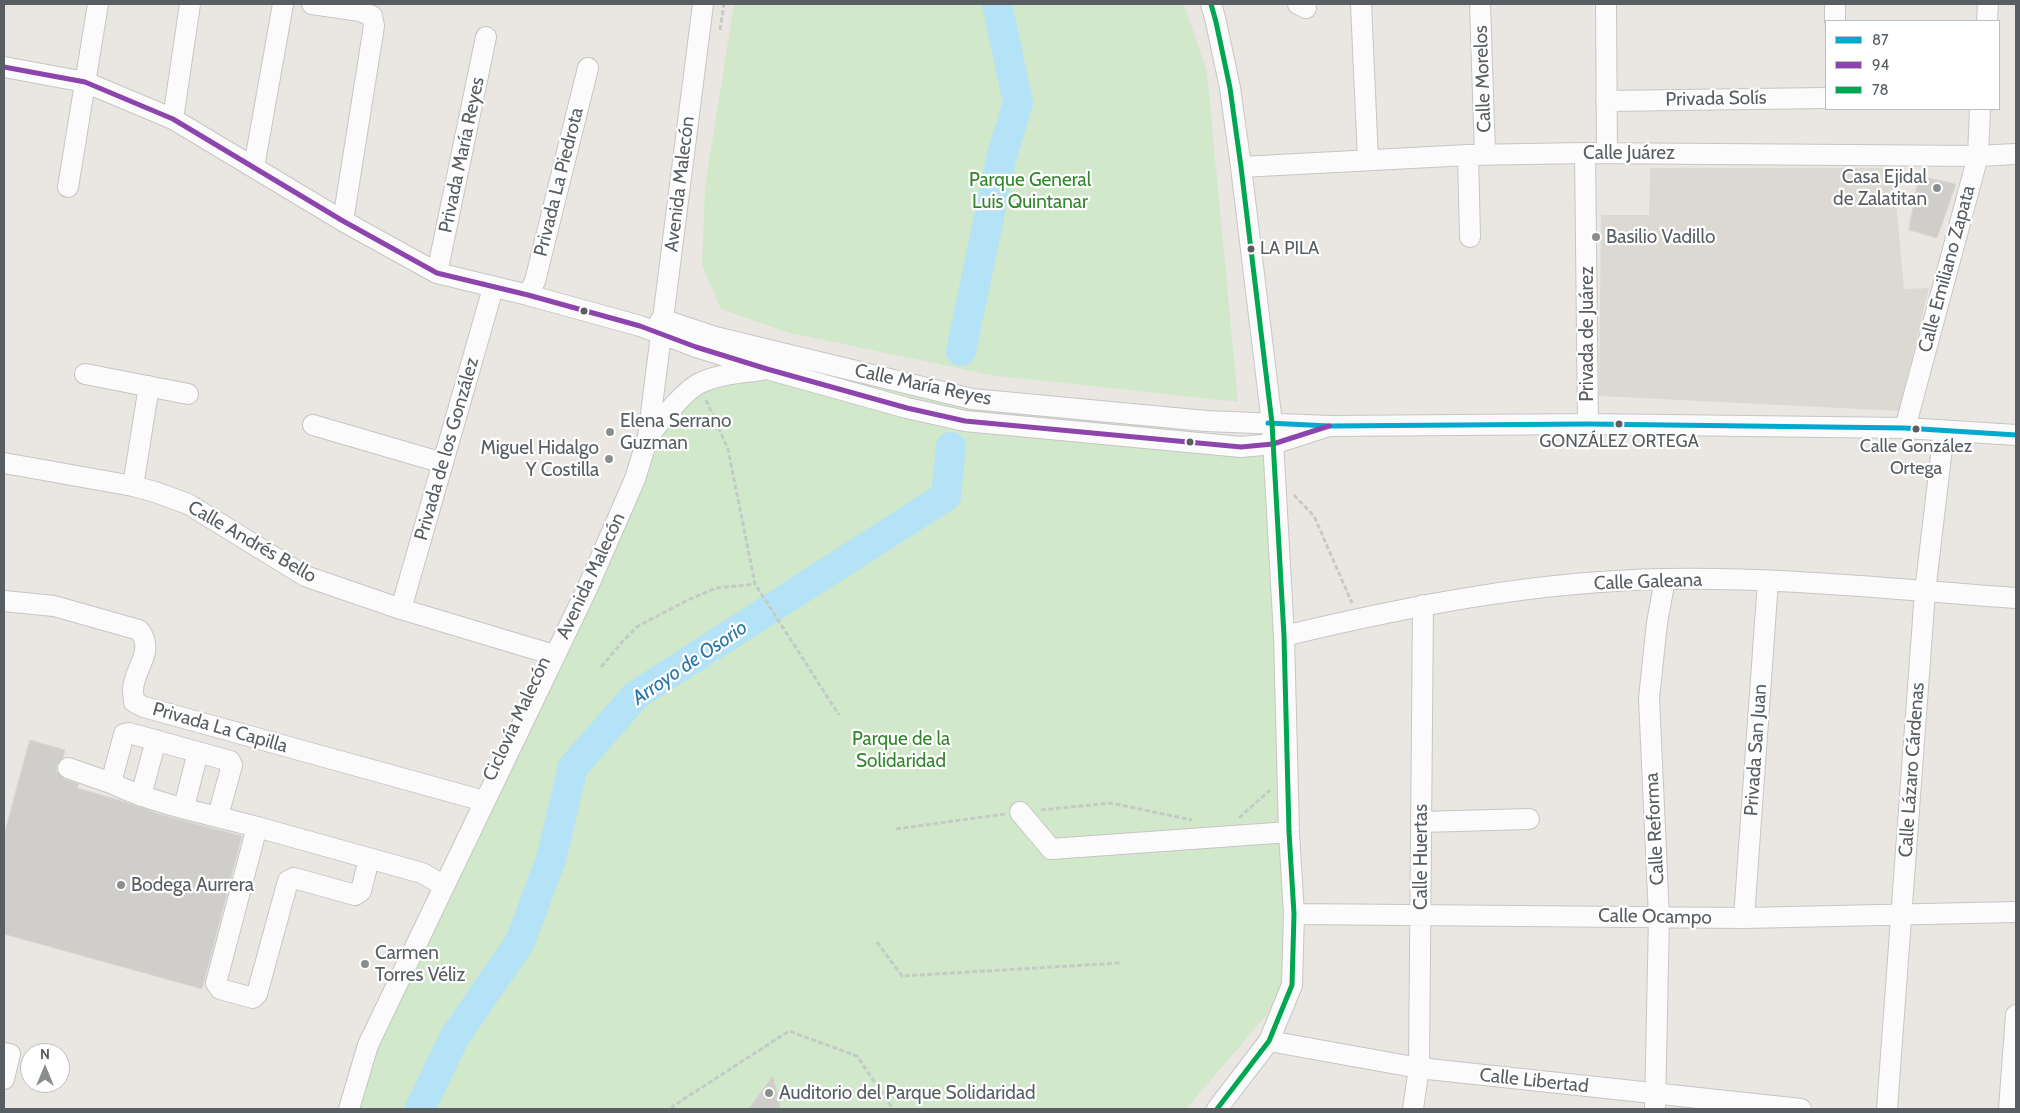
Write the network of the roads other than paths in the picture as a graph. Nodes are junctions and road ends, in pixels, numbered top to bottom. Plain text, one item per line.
1 (98, 4) edge
2 (190, 4) edge
3 (283, 4) edge
4 (312, 4) edge
5 (703, 4) edge
6 (1211, 4) edge
7 (1361, 4) edge
8 (1480, 4) edge
9 (1606, 4) edge
10 (1835, 4) edge
11 (1988, 4) edge
12 (1835, 20) edge
13 (1987, 20) edge
14 (486, 37) dead end
15 (4, 67) edge
16 (588, 68) dead end
17 (85, 82) junction
18 (1825, 98) edge
19 (1606, 101) junction
20 (1980, 110) edge
21 (173, 119) junction
22 (1585, 153) junction
23 (1607, 153) junction
24 (2016, 154) edge
25 (1477, 155) junction
26 (1978, 156) junction
27 (1368, 160) junction
28 (254, 167) junction
29 (1241, 167) junction
30 (68, 187) dead end
31 (343, 221) junction
32 (1470, 237) dead end
33 (437, 273) junction
34 (493, 288) junction
35 (528, 295) junction
36 (663, 327) junction
37 (767, 369) junction
38 (85, 374) dead end
39 (149, 386) junction
40 (188, 394) dead end
41 (1272, 423) junction
42 (1588, 424) junction
43 (313, 425) dead end
44 (1329, 426) junction
45 (1905, 428) junction
46 (1944, 431) junction
47 (2016, 435) edge
48 (648, 437) junction
49 (1273, 444) junction
50 (4, 463) edge
51 (443, 463) junction
52 (133, 486) junction
53 (1665, 579) junction
54 (1768, 581) junction
55 (1924, 592) junction
56 (2016, 598) edge
57 (4, 601) edge
58 (1423, 605) junction
59 (401, 610) junction
60 (1284, 636) junction
61 (554, 655) junction
62 (156, 740) junction
63 (198, 752) junction
64 (68, 768) dead end
65 (111, 783) junction
66 (141, 796) junction
67 (484, 802) junction
68 (184, 807) junction
69 (1020, 812) road end
70 (218, 816) junction
71 (1529, 820) dead end
72 (1421, 822) junction
73 (257, 827) junction
74 (1289, 832) junction
75 (369, 858) junction
76 (443, 885) junction
77 (2016, 912) edge
78 (1294, 914) junction
79 (1421, 914) junction
80 (1901, 916) junction
81 (1659, 917) junction
82 (1744, 918) junction
83 (2016, 1015) edge
84 (1268, 1041) junction
85 (4, 1053) edge
86 (1419, 1068) junction
87 (4, 1079) edge
88 (1656, 1102) edge
89 (349, 1109) edge
90 (1217, 1109) edge
91 (1413, 1109) edge
92 (1801, 1109) edge
93 (1887, 1109) edge
94 (2009, 1109) edge

1 - 17 street
2 - 21 street
3 - 28 street
4 - 31 street
5 - 36 street, Avenida Malecón
6 - 29 street
7 - 27 street
8 - 25 street, Calle Morelos
9 - 19 street
10 - 12 street
11 - 13 street
14 - 33 street, Privada María Reyes
15 - 17 street
16 - 35 street, Privada La Piedrota
17 - 21 street
17 - 30 street
18 - 19 street, Privada Solís
19 - 23 street
20 - 26 street, Calle Emiliano Zapata
21 - 28 street
22 - 23 street, Calle Juárez
22 - 25 street, Calle Juárez
22 - 42 street, Privada de Juárez
23 - 26 street, Calle Juárez
24 - 26 street, Calle Juárez
25 - 27 street, Calle Juárez
25 - 32 street, Calle Morelos
26 - 45 street, Calle Emiliano Zapata
27 - 29 street, Calle Juárez
28 - 31 street
29 - 41 street
31 - 33 street
33 - 34 street
34 - 35 street
34 - 51 street, Privada de los González
35 - 36 street
36 - 37 street, Calle María Reyes
36 - 41 street, Calle María Reyes
36 - 48 street, Avenida Malecón
37 - 48 street
37 - 49 street, Calle María Reyes
38 - 39 street
39 - 40 street
39 - 52 street
41 - 44 street
41 - 49 street
42 - 44 street
42 - 45 street
43 - 51 street
44 - 49 street
45 - 46 street
46 - 47 street
46 - 55 street, Calle Lázaro Cárdenas
48 - 61 street, Avenida Malecón
49 - 60 street
50 - 52 street, Calle Andrés Bello
51 - 59 street, Privada de los González
52 - 59 street, Calle Andrés Bello
53 - 54 street, Calle Galeana
53 - 58 street, Calle Galeana
53 - 81 street, Calle Reforma
54 - 55 street, Calle Galeana
54 - 82 street, Privada San Juan
55 - 56 street, Calle Galeana
55 - 80 street, Calle Lázaro Cárdenas
57 - 67 street, Privada La Capilla
58 - 60 street, Calle Galeana
58 - 72 street, Calle Huertas
59 - 61 street, Calle Andrés Bello
60 - 74 street
61 - 67 street, Avenida Malecón
62 - 63 street
62 - 65 street
62 - 66 street
63 - 68 street
63 - 70 street
64 - 65 street
65 - 66 street
66 - 68 street
67 - 76 street, Avenida Malecón
68 - 70 street
69 - 74 street
70 - 73 street
71 - 72 street
72 - 79 street, Calle Huertas
73 - 75 street
73 - 75 street
74 - 78 street
75 - 76 street
76 - 89 street, Avenida Malecón
77 - 80 street, Calle Ocampo
78 - 79 street, Calle Ocampo
78 - 84 street
79 - 81 street, Calle Ocampo
79 - 86 street, Calle Huertas
80 - 82 street, Calle Ocampo
80 - 93 street, Calle Lázaro Cárdenas
81 - 82 street, Calle Ocampo
81 - 88 street, Calle Reforma
83 - 94 street
84 - 86 street, Calle Libertad
84 - 90 street
85 - 87 street
86 - 88 street, Calle Libertad
86 - 91 street, Calle Huertas
88 - 92 street, Calle Libertad

